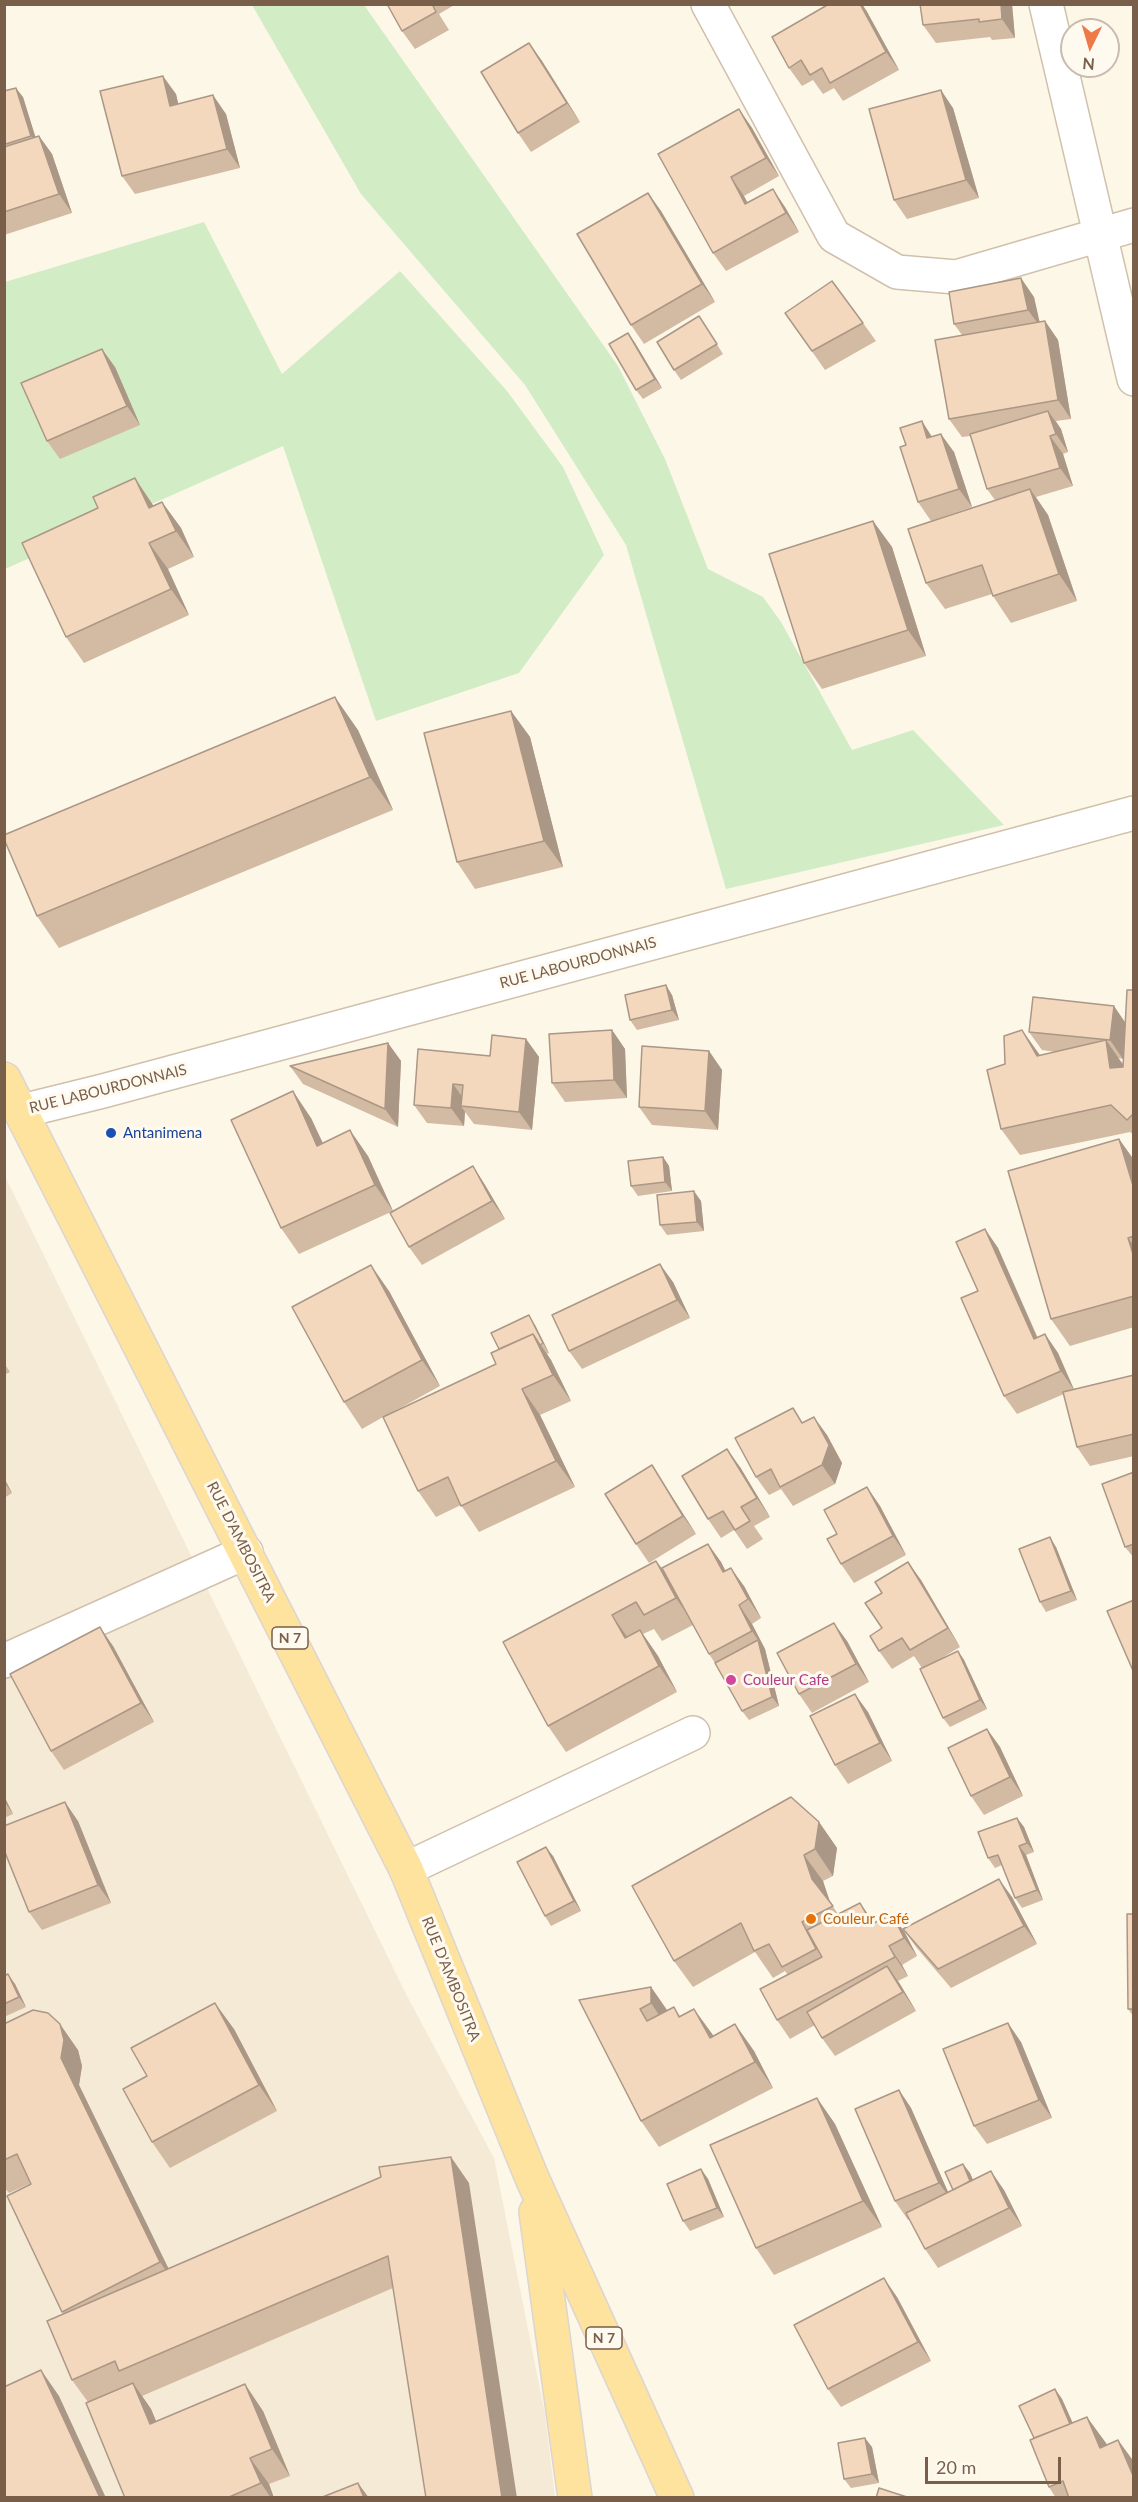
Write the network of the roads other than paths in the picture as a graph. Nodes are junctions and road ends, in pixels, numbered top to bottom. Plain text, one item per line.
1 (708, 4) edge
2 (1046, 4) edge
3 (1134, 225) edge
4 (1099, 234) junction
5 (1134, 379) edge
6 (1134, 813) edge
7 (4, 1078) edge
8 (22, 1111) junction
9 (246, 1552) junction
10 (4, 1661) edge
11 (693, 1733) dead end
12 (406, 1869) junction
13 (532, 2178) junction
14 (575, 2498) edge
15 (677, 2498) edge

1 - 4 street
2 - 4 street
3 - 4 street
4 - 5 street
6 - 8 street, RUE LABOURDONNAIS
7 - 8 main road, RUE D'AMBOSITRA / N 7
8 - 9 main road, RUE D'AMBOSITRA / N 7
9 - 10 street
9 - 12 main road, RUE D'AMBOSITRA / N 7
11 - 12 street
12 - 13 main road, RUE D'AMBOSITRA / N 7
13 - 14 main road, RUE D'AMBOSITRA / N 7
13 - 15 main road, RUE D'AMBOSITRA / N 7

